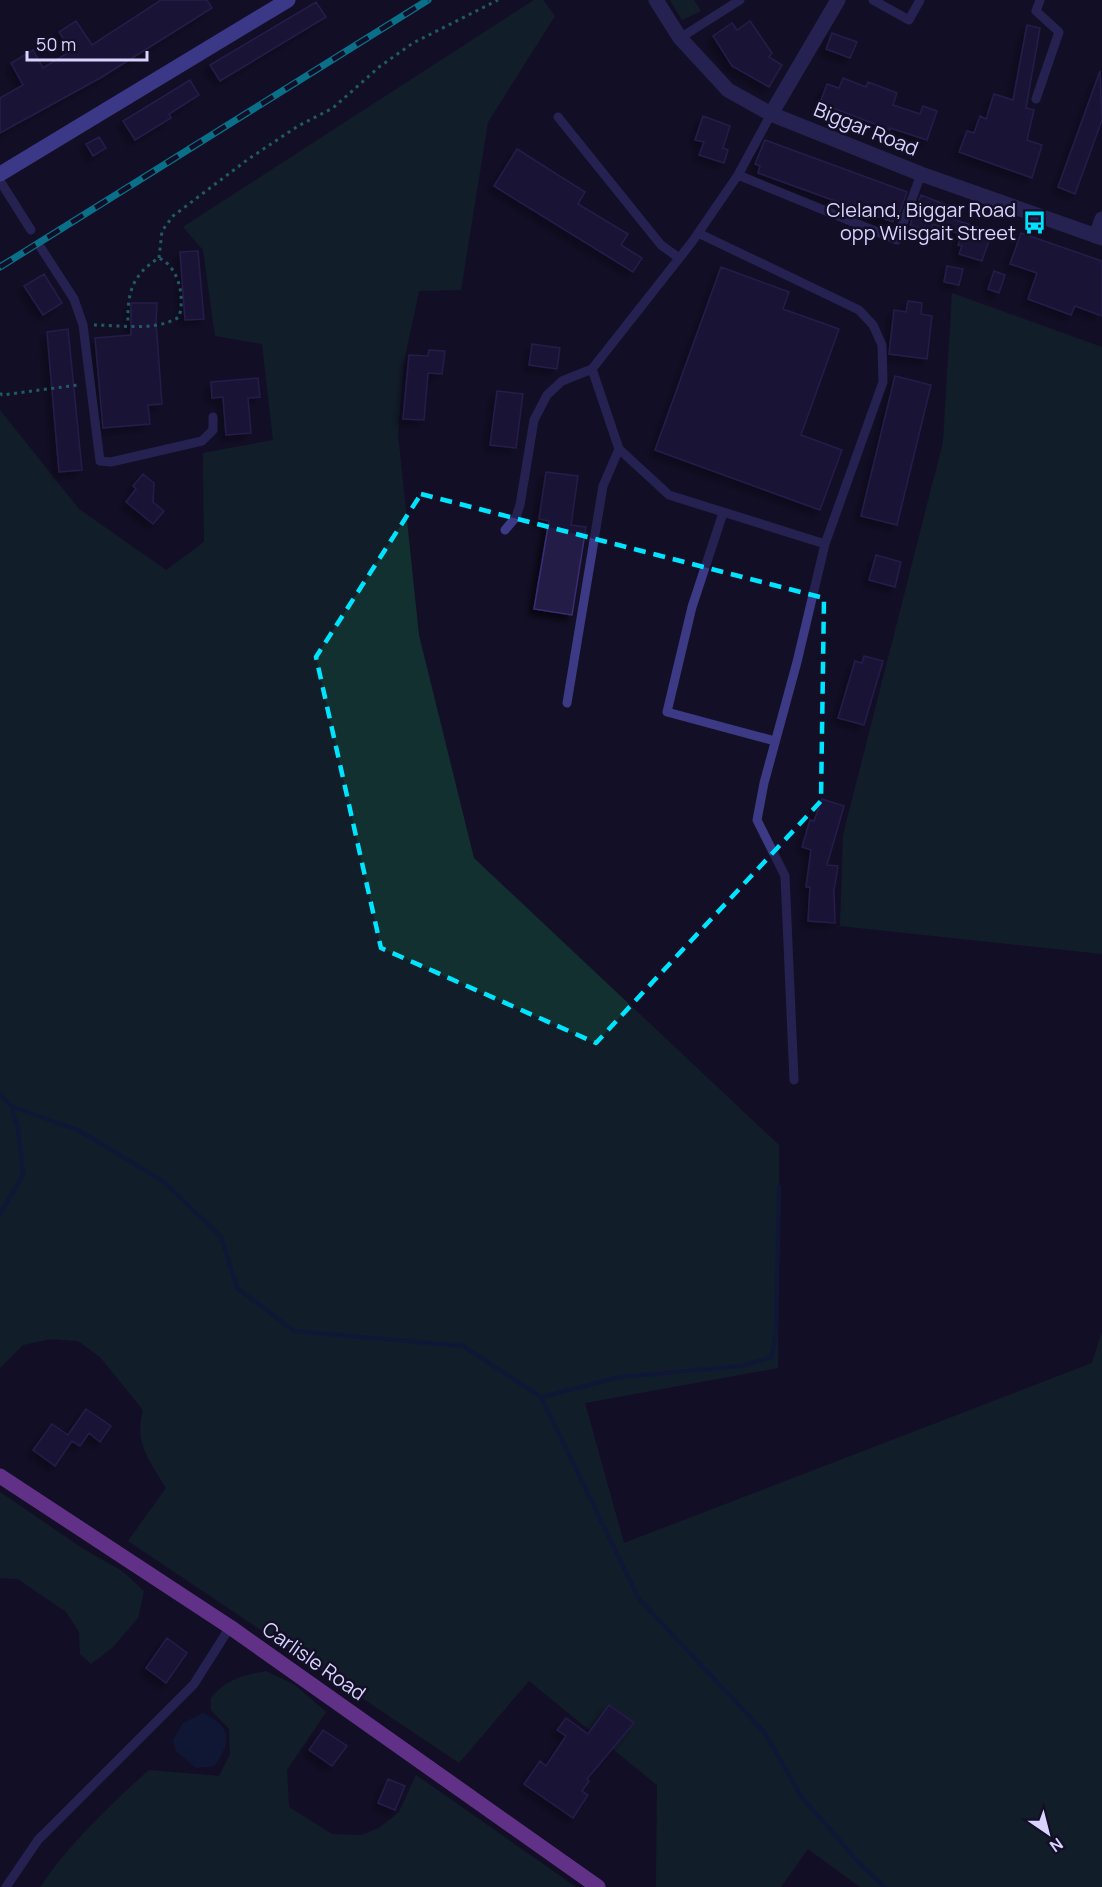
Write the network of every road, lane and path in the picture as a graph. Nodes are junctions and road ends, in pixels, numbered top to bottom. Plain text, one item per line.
1 (288, 0) edge
2 (498, 0) edge
3 (656, 0) edge
4 (740, 0) edge
5 (838, 0) edge
6 (873, 0) edge
7 (920, 0) edge
8 (1040, 0) edge
9 (680, 38) junction
10 (1036, 99) dead end
11 (771, 114) junction
12 (558, 117) dead end
13 (0, 174) edge
14 (921, 174) junction
15 (738, 175) junction
16 (0, 181) edge
17 (1102, 219) edge
18 (31, 230) dead end
19 (698, 233) junction
20 (1099, 237) edge
21 (41, 248) dead end
22 (159, 258) junction
23 (679, 258) junction
24 (83, 325) junction
25 (128, 325) junction
26 (592, 369) junction
27 (92, 384) junction
28 (0, 393) edge
29 (213, 417) dead end
30 (619, 449) junction
31 (723, 513) junction
32 (505, 530) dead end
33 (825, 544) junction
34 (567, 704) dead end
35 (775, 741) junction
36 (794, 1080) dead end
37 (0, 1476) edge
38 (230, 1628) junction
39 (6, 1887) edge
40 (598, 1887) edge

1 - 13 main road
2 - 22 path
3 - 9 street, Biggar Road
4 - 9 lane
5 - 11 street
6 - 7 lane
8 - 10 lane
9 - 11 street, Biggar Road
11 - 14 street, Biggar Road
11 - 15 lane
12 - 23 lane
14 - 15 lane
14 - 20 street, Biggar Road
15 - 19 lane
16 - 18 lane
17 - 20 street
19 - 23 lane
19 - 33 lane
21 - 24 lane
22 - 25 path
22 - 25 path
23 - 26 lane
24 - 25 path
24 - 27 lane
26 - 30 lane
26 - 32 lane
27 - 28 path
27 - 29 lane
30 - 31 lane
30 - 34 lane
31 - 33 lane
31 - 35 lane
33 - 35 lane
35 - 36 lane
37 - 38 main road, Carlisle Road
38 - 39 lane
38 - 40 main road, Carlisle Road

